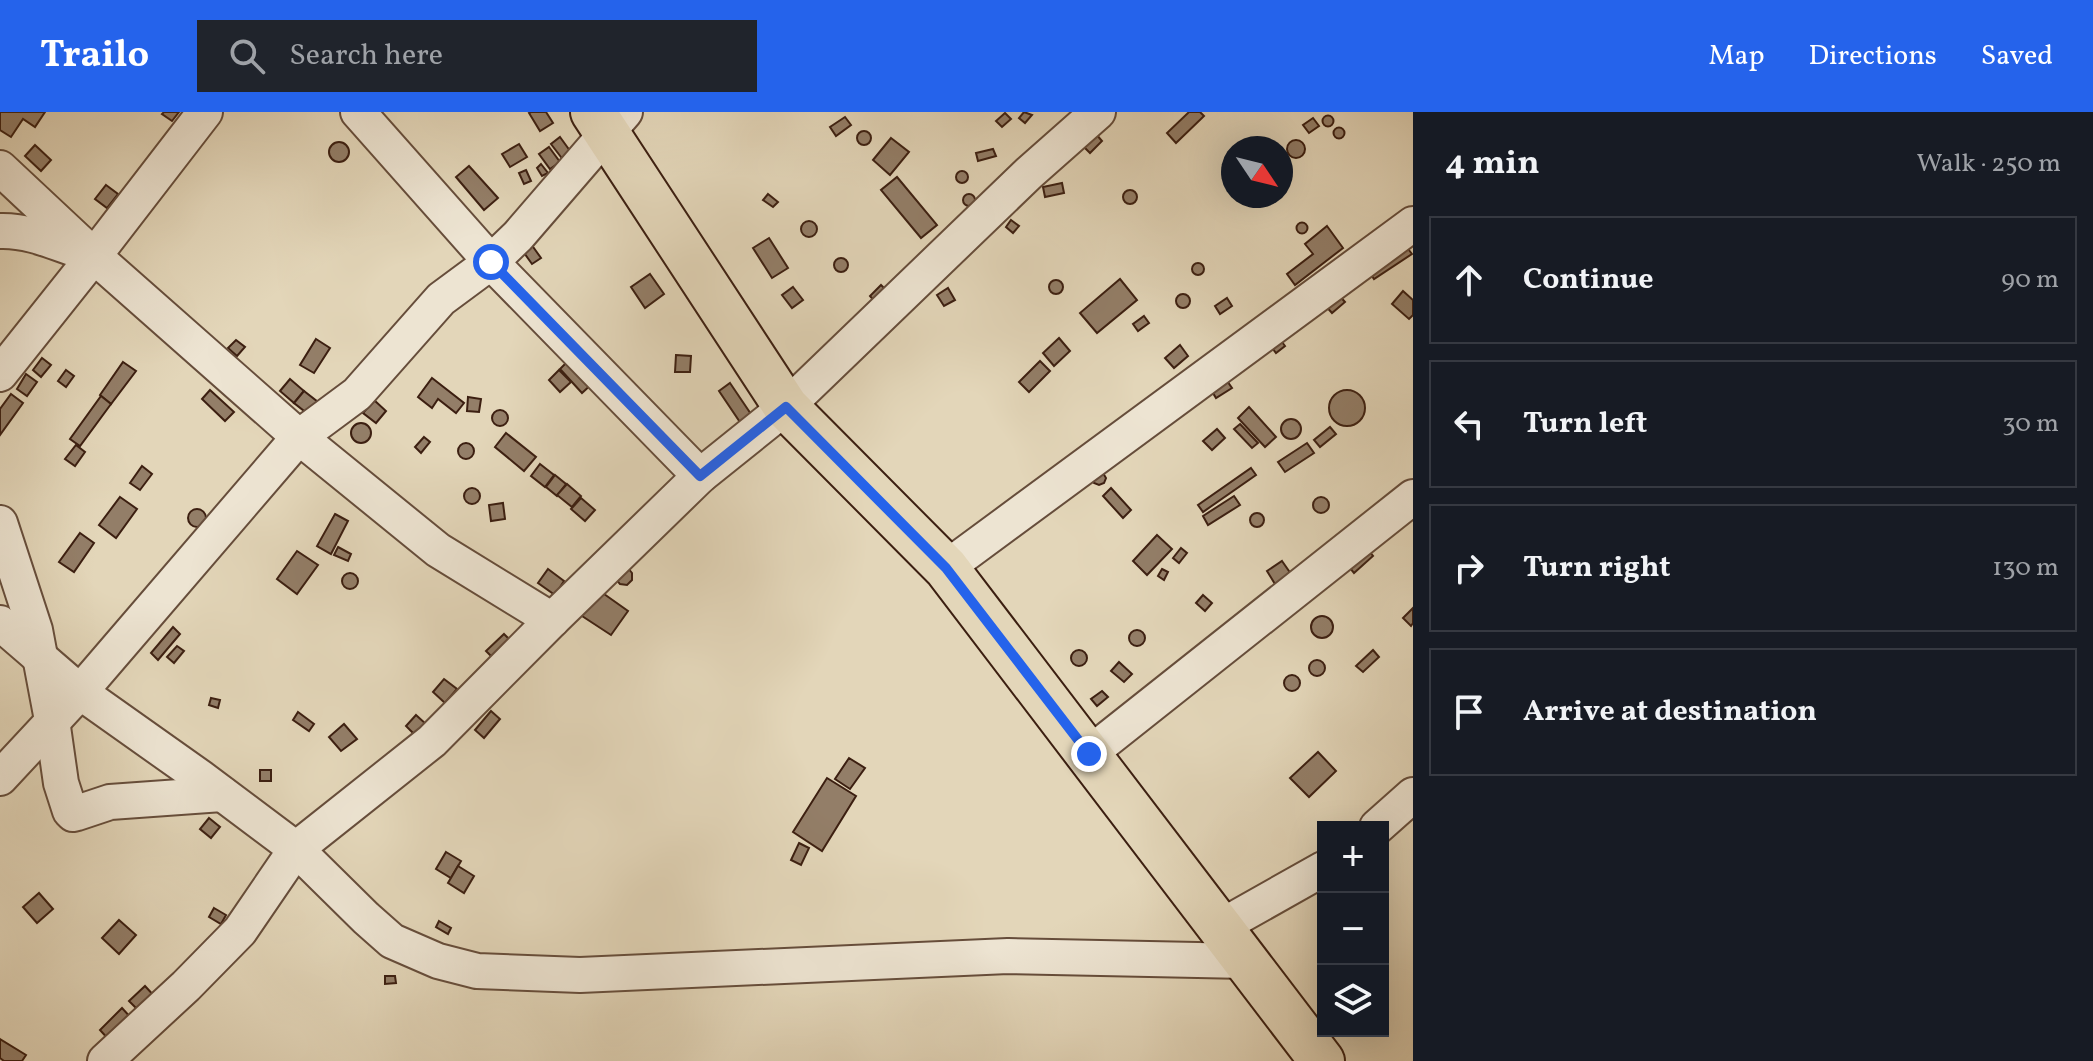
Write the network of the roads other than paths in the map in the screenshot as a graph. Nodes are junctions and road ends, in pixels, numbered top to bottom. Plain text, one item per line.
1 (205, 112) edge
2 (358, 112) edge
3 (1098, 112) edge
4 (608, 119) edge
5 (0, 168) edge
6 (1413, 224) edge
7 (0, 231) edge
8 (94, 256) junction
9 (491, 262) junction
10 (0, 374) edge
11 (786, 407) junction
12 (299, 437) junction
13 (700, 476) junction
14 (1413, 497) edge
15 (0, 523) edge
16 (946, 568) junction
17 (552, 620) junction
18 (0, 623) edge
19 (40, 657) junction
20 (80, 692) junction
21 (52, 720) junction
22 (1089, 754) junction
23 (0, 778) edge
24 (222, 794) junction
25 (1413, 795) edge
26 (1384, 821) edge
27 (296, 849) junction
28 (1317, 872) edge
29 (1220, 927) junction
30 (1246, 961) junction
31 (105, 1061) edge
32 (1322, 1061) edge

1 - 8 street
2 - 9 street
3 - 11 street
4 - 9 street
4 - 11 main road
5 - 8 street
6 - 16 street
7 - 8 street
8 - 10 street
8 - 12 street
9 - 12 street
9 - 13 street
11 - 13 street
11 - 16 main road
12 - 17 street
12 - 20 street
13 - 17 street
14 - 22 street
15 - 19 street
16 - 22 main road
17 - 27 street
18 - 19 street
19 - 20 street
19 - 21 street
20 - 21 street
20 - 24 street
21 - 23 street
21 - 24 street
22 - 29 main road
24 - 27 street
25 - 26 street
27 - 30 street
27 - 31 street
28 - 29 street
29 - 30 main road
30 - 32 main road

